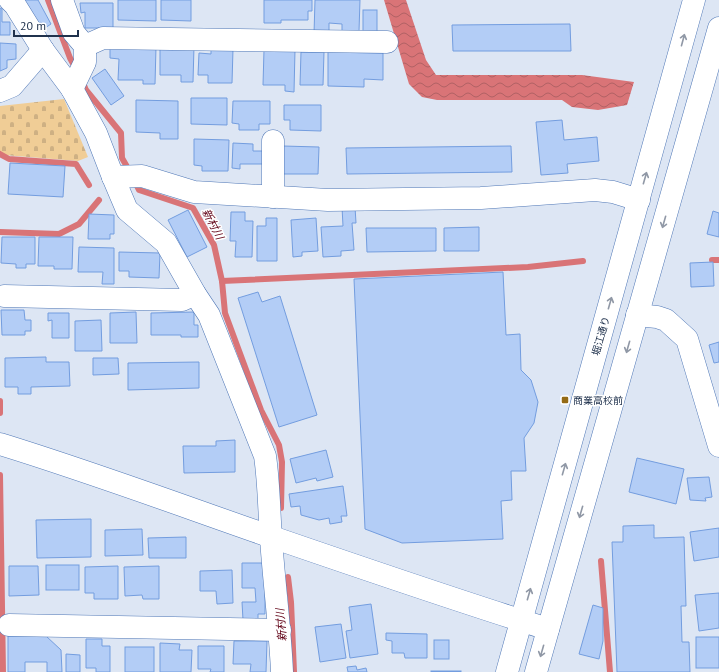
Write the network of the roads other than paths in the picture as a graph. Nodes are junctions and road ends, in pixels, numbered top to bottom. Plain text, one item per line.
1 (10, 0) edge
2 (62, 0) edge
3 (694, 0) edge
4 (719, 28) edge
5 (387, 42) dead end
6 (43, 50) junction
7 (85, 54) junction
8 (72, 89) junction
9 (0, 92) edge
10 (273, 141) dead end
11 (112, 177) junction
12 (273, 197) junction
13 (639, 200) junction
14 (195, 294) junction
15 (4, 296) dead end
16 (637, 315) junction
17 (0, 444) edge
18 (719, 446) edge
19 (271, 537) junction
20 (521, 620) junction
21 (9, 625) dead end
22 (548, 628) junction
23 (280, 630) junction
24 (282, 672) edge
25 (507, 672) edge
26 (536, 672) edge

1 - 6 main road
2 - 7 main road
13 -> 3 main road, 堀江通り
4 -> 16 main road
5 - 7 main road
6 - 8 main road
6 - 9 main road
7 - 8 main road
8 - 11 main road
10 - 12 main road
11 - 12 main road
11 - 14 main road
12 - 13 main road
20 -> 13 main road, 堀江通り
14 - 15 main road
14 - 19 main road
16 - 18 main road
16 -> 22 main road
17 - 19 main road
19 - 20 main road
19 - 23 main road
20 - 22 main road
20 - 25 main road, 堀江通り
21 - 23 main road
22 -> 26 main road
23 - 24 main road

